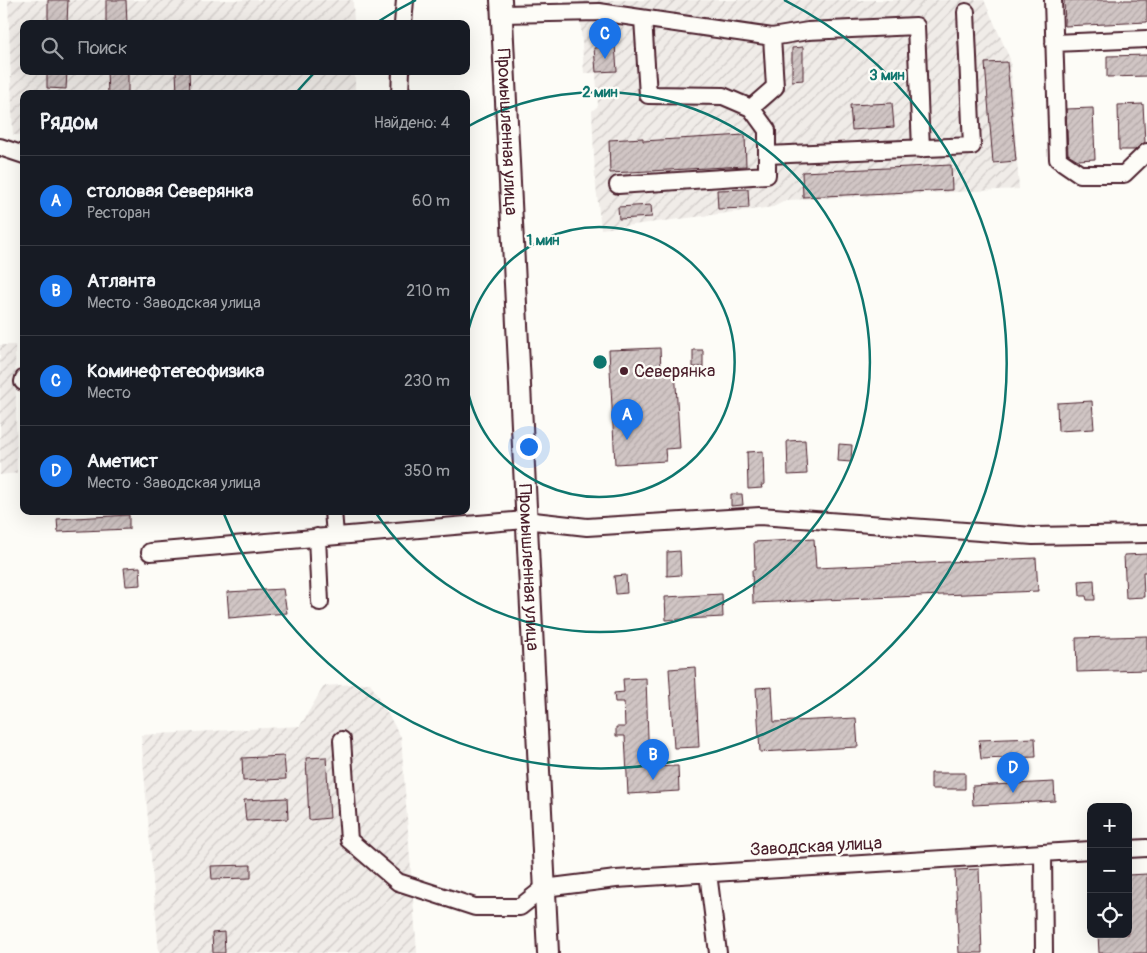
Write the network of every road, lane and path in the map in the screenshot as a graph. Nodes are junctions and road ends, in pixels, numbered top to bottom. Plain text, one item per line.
1 (405, 0) edge
2 (1053, 0) edge
3 (501, 7) edge
4 (966, 12) dead end
5 (643, 19) junction
6 (403, 20) edge
7 (772, 37) junction
8 (1147, 39) edge
9 (1054, 43) junction
10 (401, 75) edge
11 (400, 90) edge
12 (751, 108) junction
13 (0, 148) edge
14 (921, 149) junction
15 (1147, 152) edge
16 (20, 154) edge
17 (767, 155) junction
18 (618, 185) dead end
19 (333, 515) edge
20 (525, 520) junction
21 (1147, 534) edge
22 (335, 535) junction
23 (317, 537) junction
24 (150, 552) dead end
25 (320, 602) dead end
26 (342, 740) dead end
27 (1147, 848) edge
28 (1132, 849) edge
29 (1087, 850) edge
30 (1043, 852) junction
31 (708, 873) junction
32 (544, 888) junction
33 (548, 953) edge
34 (718, 953) edge
35 (1044, 953) edge

1 - 6 street
2 - 9 street
3 - 5 street
3 - 20 main road, Промышленная улица
4 - 14 street
5 - 7 street
5 - 12 street
7 - 12 street
7 - 14 street
8 - 9 street
9 - 15 street
10 - 11 street
12 - 17 street
13 - 16 street
14 - 17 street
17 - 18 street
19 - 22 street
20 - 21 street
20 - 22 street
20 - 32 main road, Промышленная улица
22 - 23 street
23 - 24 street
23 - 25 street
26 - 32 street
27 - 28 street
29 - 30 street, Заводская улица
30 - 31 street, Заводская улица
30 - 35 street
31 - 32 street, Заводская улица
31 - 34 street
32 - 33 main road, Промышленная улица

